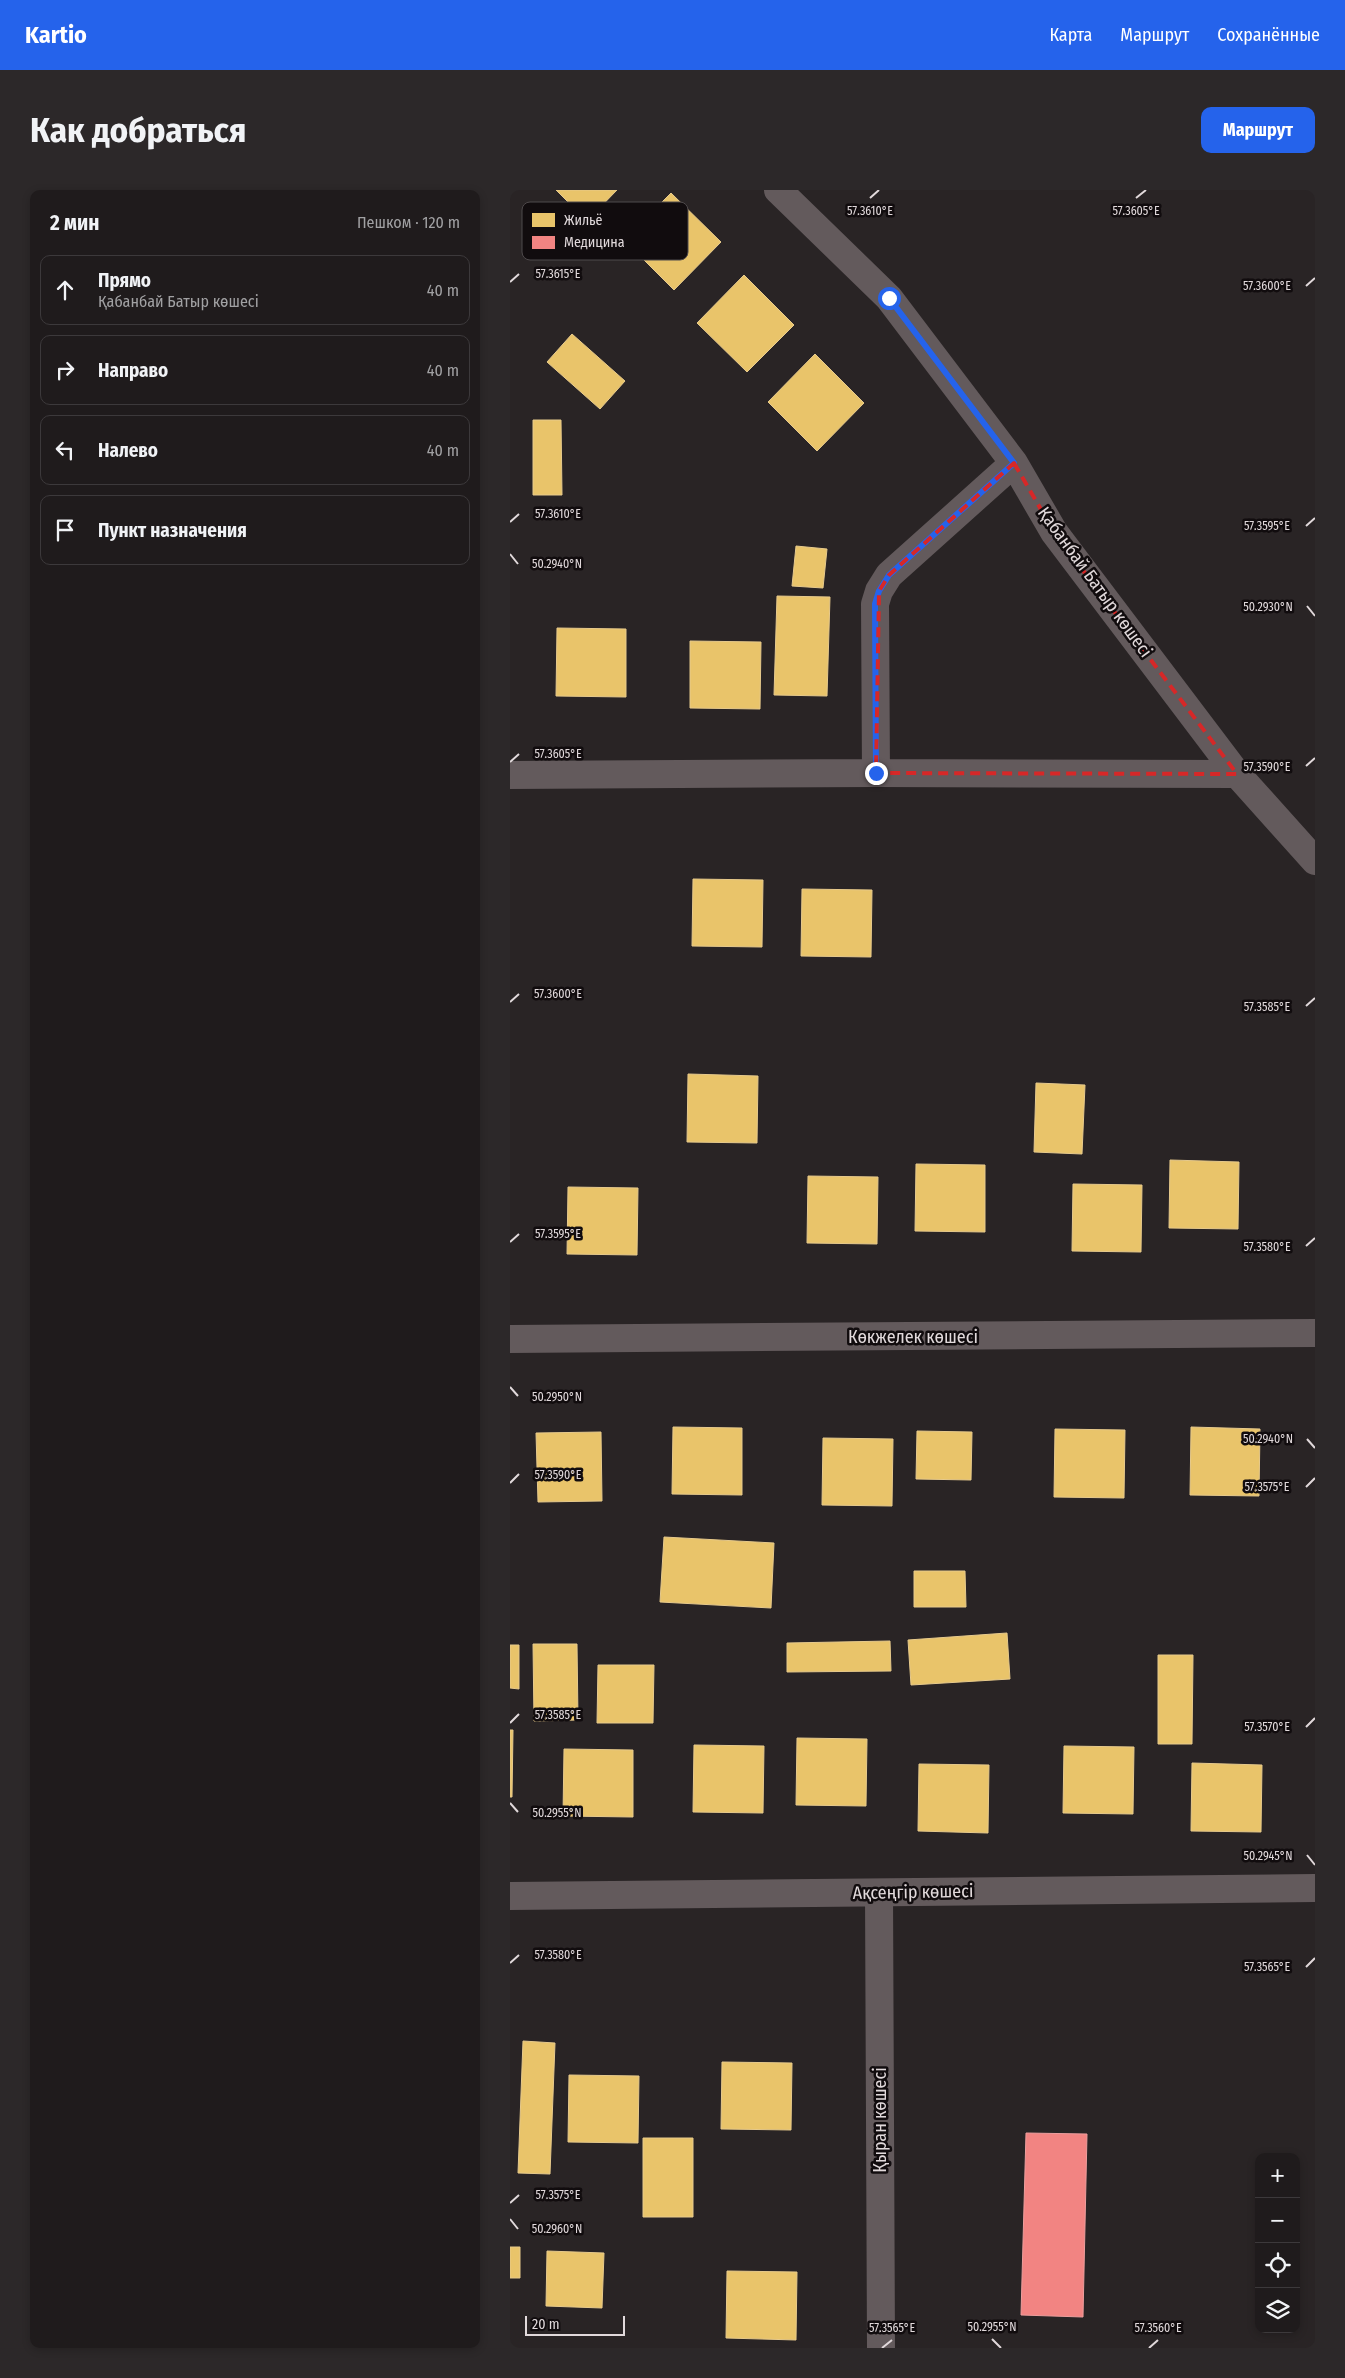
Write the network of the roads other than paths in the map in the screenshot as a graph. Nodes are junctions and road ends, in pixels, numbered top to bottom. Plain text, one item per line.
1 (778, 190) edge
2 (1014, 463) junction
3 (876, 773) junction
4 (1237, 774) junction
5 (510, 775) edge
6 (1315, 861) edge
7 (1315, 1334) edge
8 (510, 1339) edge
9 (1315, 1888) edge
10 (879, 1893) junction
11 (510, 1896) edge
12 (881, 2348) edge

1 - 2 street, Қабанбай Батыр көшесі
2 - 3 street
2 - 4 street, Қабанбай Батыр көшесі
3 - 4 street
3 - 5 street
4 - 6 street, Қабанбай Батыр көшесі
7 - 8 street, Көкжелек көшесі
9 - 10 street, Ақсеңгір көшесі
10 - 11 street, Ақсеңгір көшесі
10 - 12 street, Қыран көшесі

